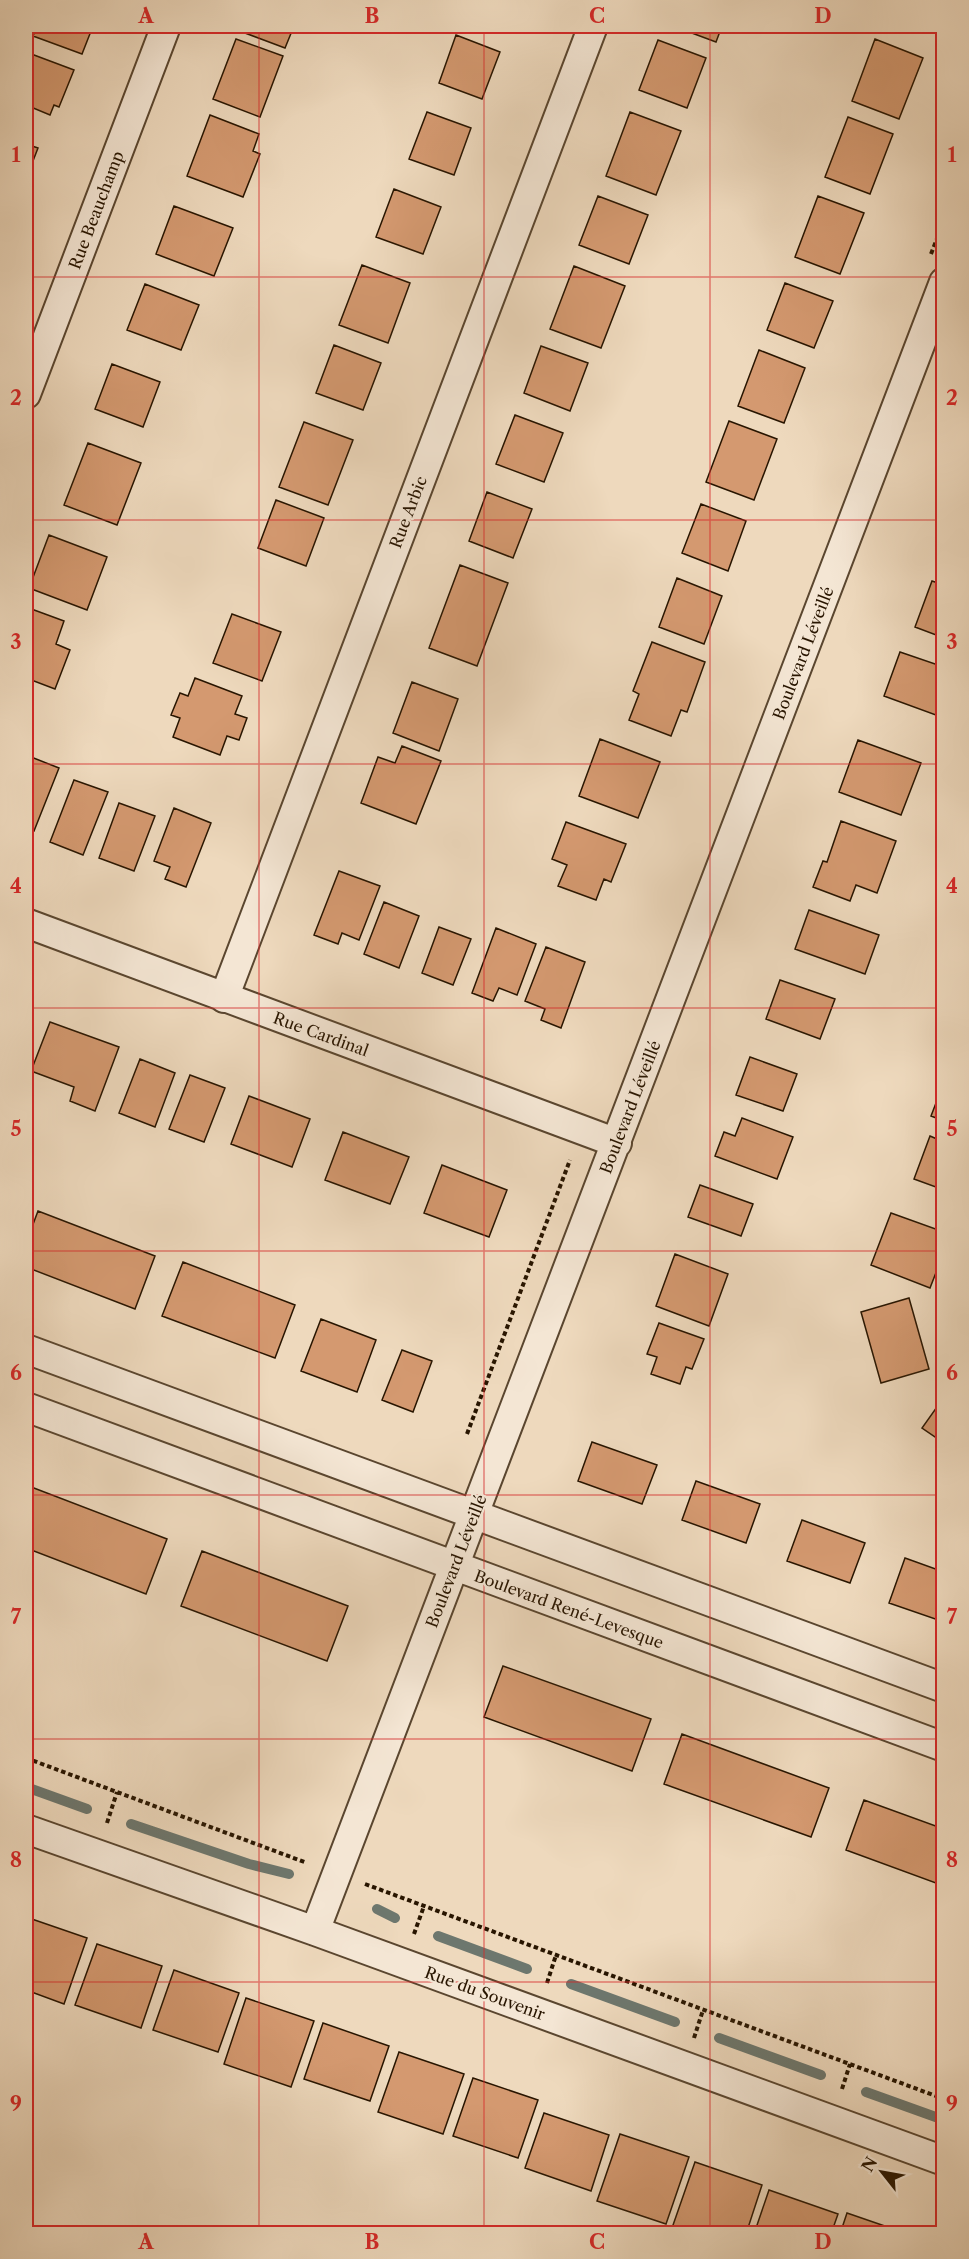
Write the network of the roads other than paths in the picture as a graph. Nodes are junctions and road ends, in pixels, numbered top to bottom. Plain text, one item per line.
1 (166, 26) edge
2 (593, 26) edge
3 (944, 282) edge
4 (26, 394) edge
5 (26, 923) edge
6 (224, 998) junction
7 (617, 1143) junction
8 (26, 1349) edge
9 (26, 1407) edge
10 (473, 1516) junction
11 (453, 1567) junction
12 (944, 1688) edge
13 (944, 1747) edge
14 (26, 1829) edge
15 (315, 1931) junction
16 (944, 2161) edge

1 - 4 street, Rue Beauchamp
2 - 6 street, Rue Arbic
3 - 7 street, Boulevard Léveillé
5 - 6 street, Rue Cardinal
6 - 7 street, Rue Cardinal
7 - 10 street, Boulevard Léveillé
8 - 10 street
9 - 11 street, Boulevard René-Levesque
10 - 11 street, Boulevard Léveillé
10 - 12 street
11 - 13 street, Boulevard René-Levesque
11 - 15 street, Boulevard Léveillé
14 - 15 street, Rue du Souvenir
15 - 16 street, Rue du Souvenir

